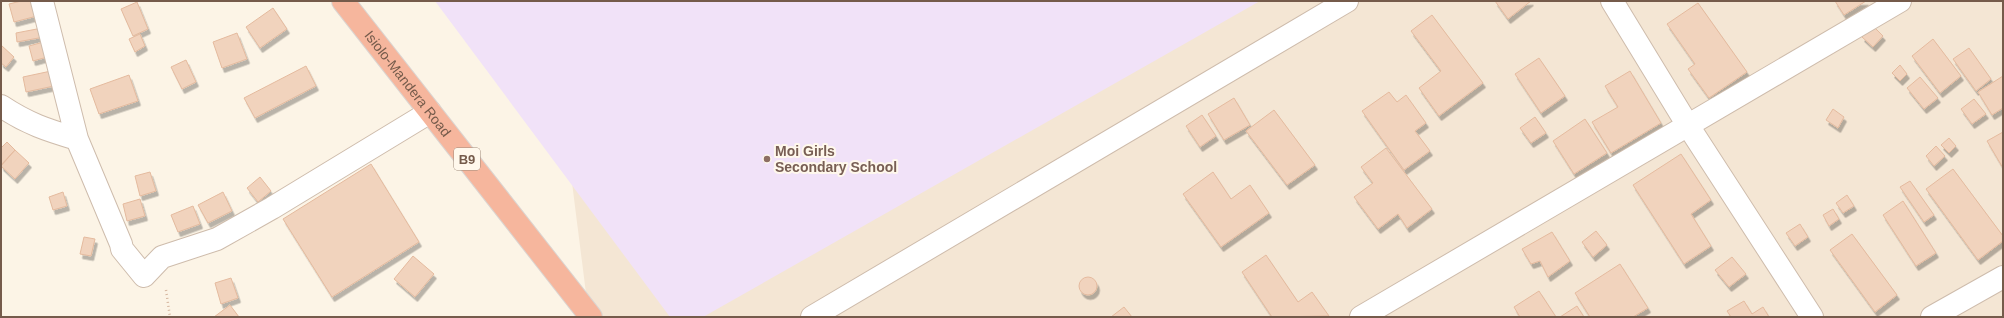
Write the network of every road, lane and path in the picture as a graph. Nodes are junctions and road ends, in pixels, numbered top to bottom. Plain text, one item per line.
1 (42, 1) edge
2 (343, 1) edge
3 (1347, 1) edge
4 (1612, 1) edge
5 (1900, 1) edge
6 (1, 106) edge
7 (430, 112) junction
8 (1687, 124) junction
9 (78, 139) junction
10 (2003, 277) edge
11 (591, 317) edge
12 (812, 317) edge
13 (1361, 317) edge
14 (1812, 317) edge
15 (1932, 317) edge

1 - 9 street
2 - 7 highway, Isiolo-Mandera Road / B9
3 - 12 street
4 - 8 street
5 - 8 street
6 - 9 street
7 - 9 street
7 - 11 highway, Isiolo-Mandera Road / B9
8 - 13 street
8 - 14 street
10 - 15 street

